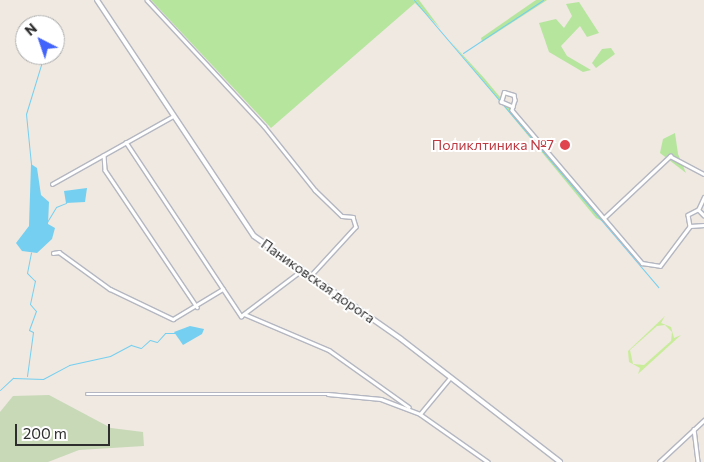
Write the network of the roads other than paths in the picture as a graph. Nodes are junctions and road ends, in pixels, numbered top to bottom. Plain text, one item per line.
1 (97, 0) edge
2 (147, 0) edge
3 (513, 107) junction
4 (174, 116) junction
5 (126, 142) junction
6 (104, 155) junction
7 (704, 174) edge
8 (52, 184) dead end
9 (704, 197) edge
10 (698, 210) junction
11 (704, 216) edge
12 (604, 218) junction
13 (704, 225) edge
14 (690, 226) junction
15 (53, 253) dead end
16 (302, 270) junction
17 (311, 276) junction
18 (223, 289) junction
19 (197, 307) junction
20 (244, 314) junction
21 (449, 380) junction
22 (87, 394) dead end
23 (410, 408) junction
24 (420, 414) junction
25 (704, 420) edge
26 (694, 429) junction
27 (488, 462) edge
28 (560, 462) edge
29 (660, 462) edge
30 (698, 462) edge

1 - 4 street, Паниковская дорога
2 - 17 street
3 - 3 street
3 - 12 street
4 - 5 street
4 - 16 street, Паниковская дорога
5 - 6 street
5 - 18 street
6 - 8 street
6 - 19 street
7 - 12 street
9 - 10 street
10 - 11 street
10 - 14 street
12 - 14 street
13 - 14 street
15 - 19 street
16 - 17 street, Паниковская дорога
16 - 20 street
17 - 21 street, Паниковская дорога
18 - 19 street
18 - 20 street
20 - 23 street
21 - 24 street
21 - 28 street, Паниковская дорога
22 - 23 street
23 - 24 street
24 - 27 street
25 - 26 street
26 - 29 street
26 - 30 street

